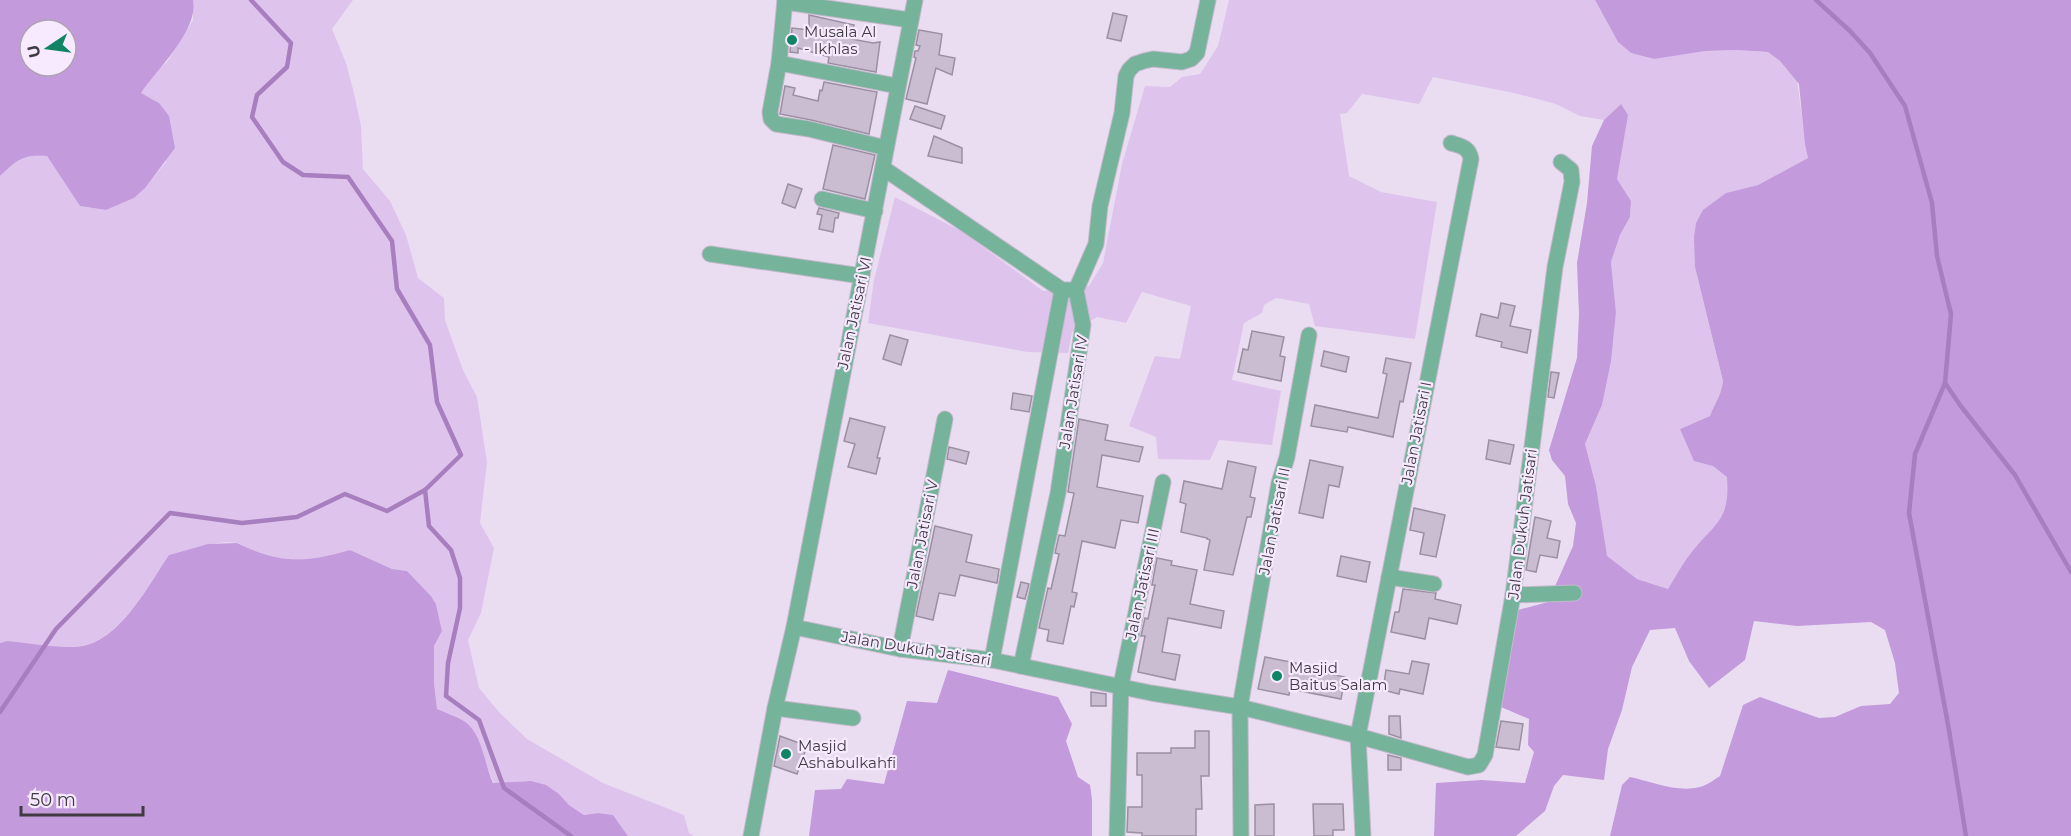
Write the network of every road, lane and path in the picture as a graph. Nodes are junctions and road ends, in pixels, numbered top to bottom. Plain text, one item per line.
1 (915, 0) edge
2 (1208, 0) edge
3 (785, 1) edge
4 (910, 20) junction
5 (779, 63) junction
6 (897, 86) junction
7 (1451, 143) dead end
8 (886, 148) junction
9 (1561, 162) dead end
10 (883, 168) junction
11 (822, 199) dead end
12 (875, 211) junction
13 (710, 254) dead end
14 (862, 276) junction
15 (1069, 290) junction
16 (1309, 335) dead end
17 (945, 419) dead end
18 (1162, 482) dead end
19 (1389, 577) junction
20 (1434, 584) dead end
21 (1574, 593) dead end
22 (1513, 595) junction
23 (794, 627) junction
24 (900, 649) junction
25 (992, 660) junction
26 (1021, 666) junction
27 (1121, 685) junction
28 (1240, 707) junction
29 (775, 708) junction
30 (853, 718) dead end
31 (1358, 736) junction
32 (751, 836) edge
33 (1117, 836) edge
34 (1241, 836) edge
35 (1363, 836) edge

1 - 4 street, Jalan Jatisari VI
2 - 15 street
3 - 4 street
3 - 5 street
4 - 6 street, Jalan Jatisari VI
5 - 6 street
5 - 8 street
6 - 8 street, Jalan Jatisari VI
7 - 19 street, Jalan Jatisari I
8 - 10 street, Jalan Jatisari VI
9 - 22 street, Jalan Dukuh Jatisari
10 - 12 street, Jalan Jatisari VI
10 - 15 street
11 - 12 street
12 - 14 street, Jalan Jatisari VI
13 - 14 street
14 - 23 street, Jalan Jatisari VI
15 - 25 street
15 - 26 street, Jalan Jatisari IV
16 - 28 street, Jalan Jatisari II
17 - 24 street, Jalan Jatisari V
18 - 27 street, Jalan Jatisari III
19 - 20 street
19 - 31 street, Jalan Jatisari I
21 - 22 street
22 - 31 street, Jalan Dukuh Jatisari
23 - 24 street, Jalan Dukuh Jatisari
23 - 29 street
24 - 25 street, Jalan Dukuh Jatisari
25 - 26 street, Jalan Dukuh Jatisari
26 - 27 street, Jalan Dukuh Jatisari
27 - 28 street, Jalan Dukuh Jatisari
27 - 33 street
28 - 31 street, Jalan Dukuh Jatisari
28 - 34 street
29 - 30 street
29 - 32 street
31 - 35 street

